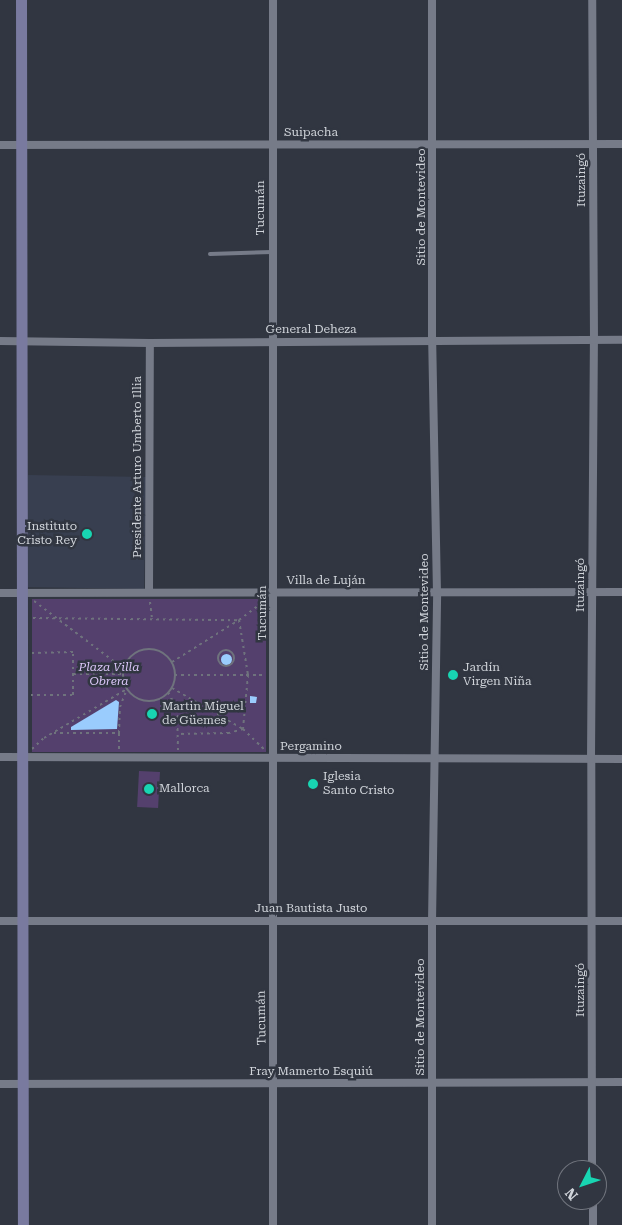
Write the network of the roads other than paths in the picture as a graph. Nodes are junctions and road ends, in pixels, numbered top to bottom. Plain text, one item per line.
1 (21, 0) edge
2 (273, 0) edge
3 (432, 0) edge
4 (592, 0) edge
5 (272, 144) junction
6 (433, 144) junction
7 (594, 144) junction
8 (622, 144) edge
9 (0, 145) edge
10 (22, 145) junction
11 (272, 252) junction
12 (210, 254) dead end
13 (594, 340) junction
14 (622, 340) edge
15 (0, 341) edge
16 (22, 341) junction
17 (432, 341) junction
18 (150, 342) junction
19 (273, 342) junction
20 (21, 592) junction
21 (149, 592) junction
22 (592, 592) junction
23 (622, 592) edge
24 (0, 593) edge
25 (274, 593) junction
26 (437, 593) junction
27 (0, 757) edge
28 (23, 757) junction
29 (274, 758) junction
30 (622, 758) edge
31 (435, 759) junction
32 (591, 759) junction
33 (272, 920) junction
34 (0, 921) edge
35 (21, 921) junction
36 (593, 921) junction
37 (622, 921) edge
38 (432, 922) junction
39 (432, 1082) junction
40 (592, 1082) junction
41 (622, 1082) edge
42 (274, 1083) junction
43 (0, 1084) edge
44 (23, 1084) junction
45 (592, 1160) edge
46 (593, 1210) edge
47 (23, 1225) edge
48 (273, 1225) edge
49 (432, 1225) edge
50 (593, 1225) edge

1 - 10 main road
2 - 5 street, Tucumán
3 - 6 street, Sitio de Montevideo
4 - 7 street, Ituzaingó
5 - 6 street, Suipacha
5 - 10 street, Suipacha
5 - 11 street, Tucumán
6 - 7 street, Suipacha
6 - 17 street, Sitio de Montevideo
7 - 8 street, Suipacha
7 - 13 street, Ituzaingó
9 - 10 street, Suipacha
10 - 16 main road
11 - 12 lane
11 - 19 street, Tucumán
13 - 14 street, General Deheza
13 - 17 street, General Deheza
13 - 22 street, Ituzaingó
15 - 16 street, General Deheza
16 - 18 street, General Deheza
16 - 20 main road
17 - 19 street, General Deheza
17 - 26 street, Sitio de Montevideo
18 - 19 street, General Deheza
18 - 21 street, Presidente Arturo Umberto Illia
19 - 25 street, Tucumán
20 - 21 street, Villa de Luján
20 - 24 street, Villa de Luján
20 - 28 main road
21 - 25 street, Villa de Luján
22 - 23 street, Villa de Luján
22 - 26 street, Villa de Luján
22 - 32 street, Ituzaingó
25 - 26 street, Villa de Luján
25 - 29 street, Tucumán
26 - 31 street, Sitio de Montevideo
27 - 28 street, Pergamino
28 - 29 street, Pergamino
28 - 35 main road
29 - 31 street, Pergamino
29 - 33 street, Tucumán
30 - 32 street, Pergamino
31 - 32 street, Pergamino
31 - 38 street, Sitio de Montevideo
32 - 36 street, Ituzaingó
33 - 35 street, Juan Bautista Justo
33 - 38 street, Juan Bautista Justo
33 - 42 street, Tucumán
34 - 35 street, Juan Bautista Justo
35 - 44 main road
36 - 37 street, Juan Bautista Justo
36 - 38 street, Juan Bautista Justo
36 - 40 street, Ituzaingó
38 - 39 street, Sitio de Montevideo
39 - 40 street, Fray Mamerto Esquiú
39 - 42 street, Fray Mamerto Esquiú
39 - 49 street, Sitio de Montevideo
40 - 41 street, Fray Mamerto Esquiú
40 - 45 street, Ituzaingó
42 - 44 street, Fray Mamerto Esquiú
42 - 48 street, Tucumán
43 - 44 street, Fray Mamerto Esquiú
44 - 47 main road
46 - 50 street

